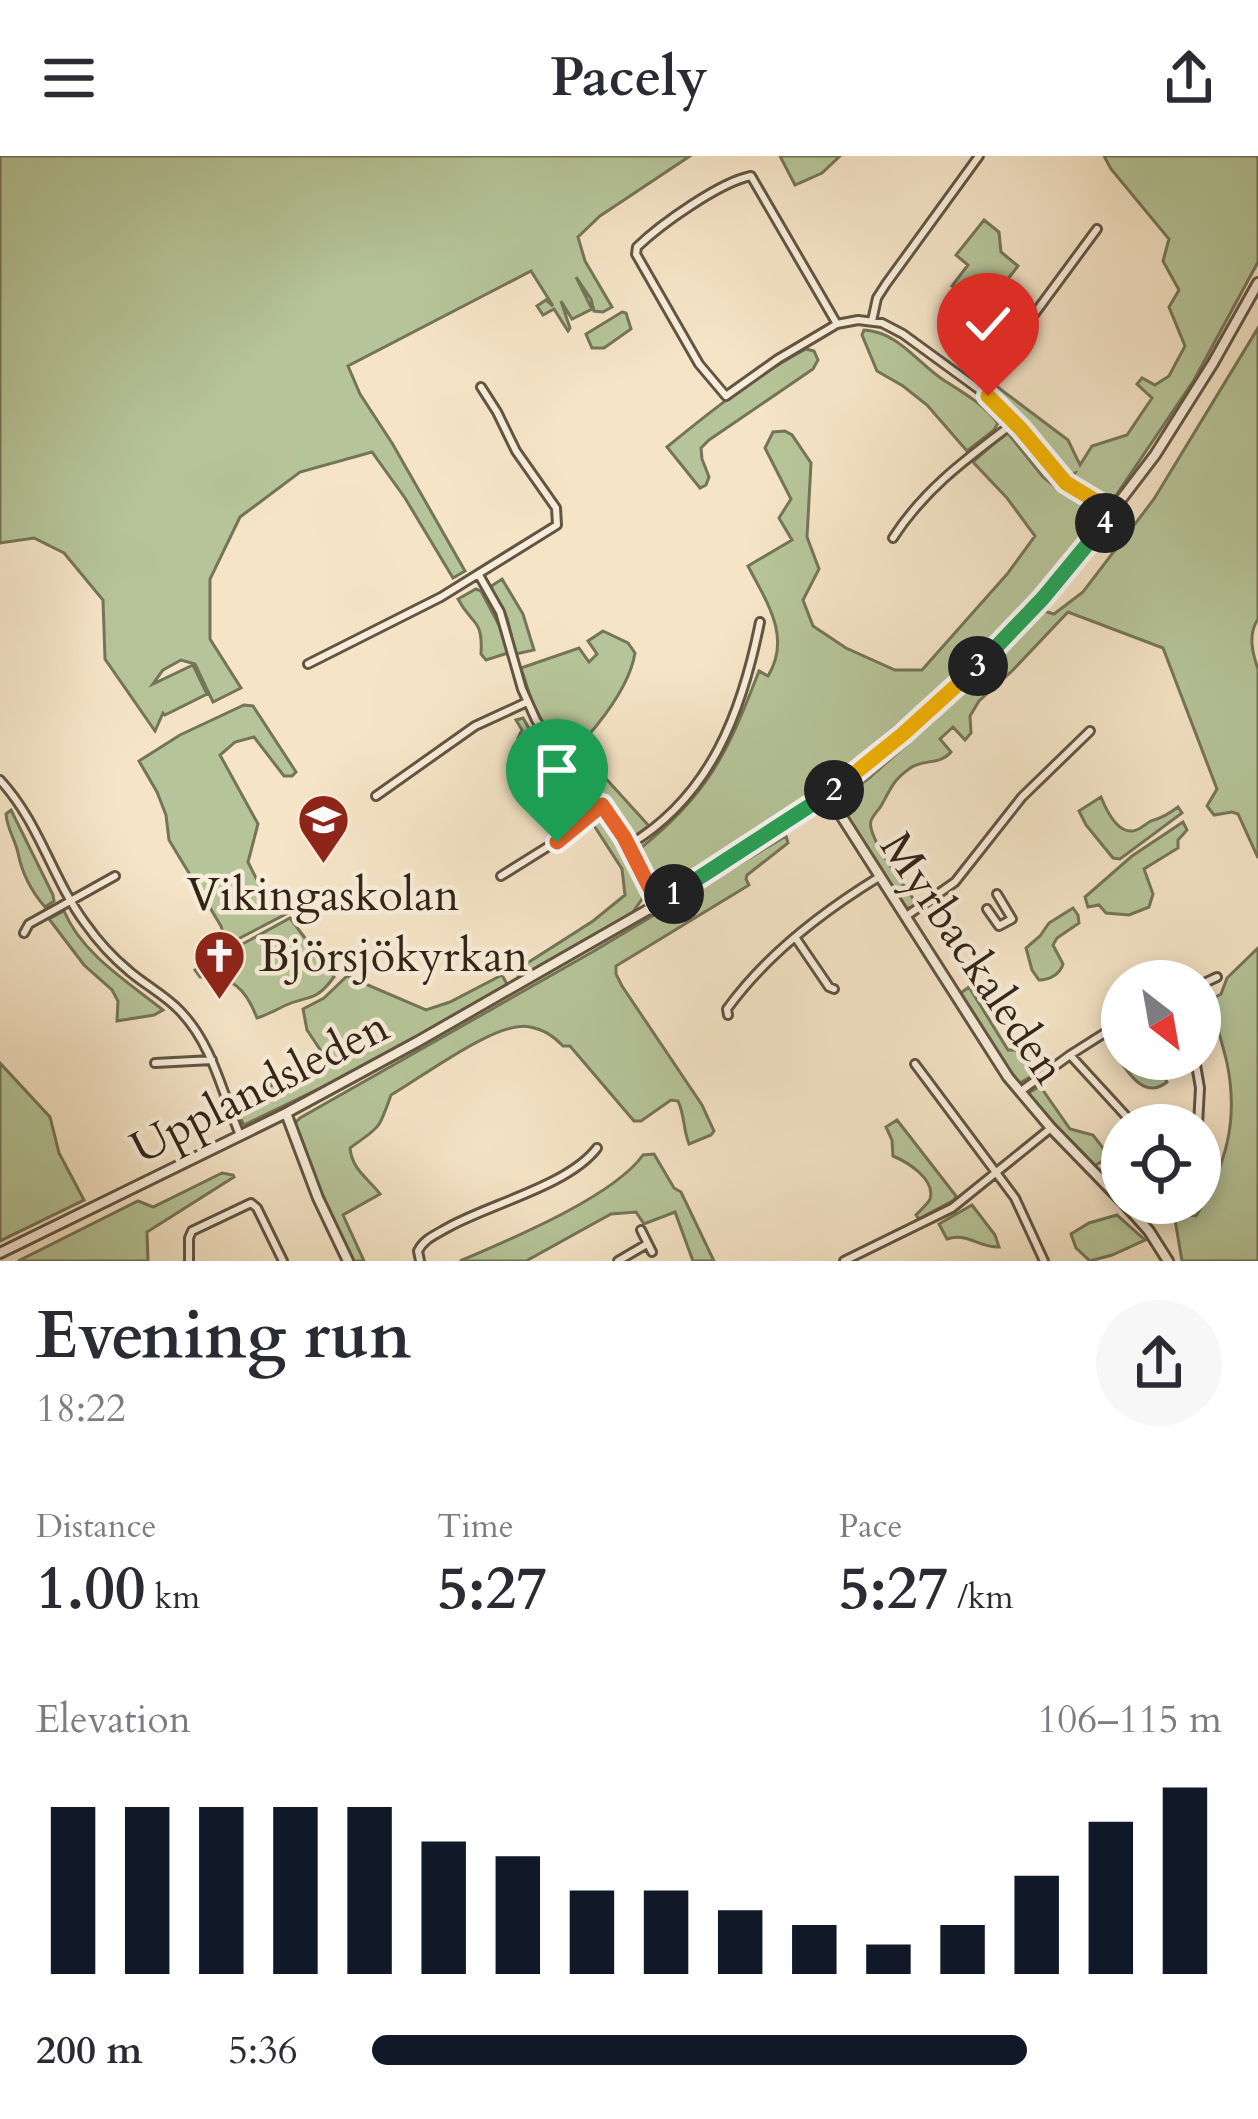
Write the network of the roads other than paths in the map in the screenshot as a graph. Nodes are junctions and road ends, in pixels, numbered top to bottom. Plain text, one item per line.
1 (979, 157) edge
2 (1097, 229) dead end
3 (1258, 283) edge
4 (872, 321) junction
5 (837, 324) junction
6 (481, 387) dead end
7 (979, 389) junction
8 (1015, 422) junction
9 (1114, 512) junction
10 (893, 538) dead end
11 (479, 575) junction
12 (760, 622) dead end
13 (308, 664) dead end
14 (527, 702) junction
15 (1090, 731) dead end
16 (0, 780) edge
17 (828, 795) junction
18 (376, 796) dead end
19 (602, 805) junction
20 (628, 845) junction
21 (115, 876) dead end
22 (501, 876) dead end
23 (879, 877) junction
24 (997, 894) dead end
25 (70, 901) junction
26 (658, 904) junction
27 (987, 909) dead end
28 (904, 917) junction
29 (24, 933) dead end
30 (795, 938) junction
31 (834, 989) dead end
32 (728, 1015) dead end
33 (1101, 1035) edge
34 (1070, 1054) junction
35 (212, 1060) junction
36 (155, 1063) dead end
37 (914, 1064) dead end
38 (1020, 1092) junction
39 (1115, 1104) edge
40 (286, 1113) junction
41 (1051, 1129) junction
42 (240, 1135) junction
43 (596, 1148) dead end
44 (996, 1174) junction
45 (1101, 1180) edge
46 (1143, 1224) edge
47 (641, 1230) dead end
48 (0, 1253) edge
49 (345, 1260) edge
50 (189, 1261) edge
51 (283, 1261) edge
52 (420, 1261) edge
53 (618, 1261) edge
54 (844, 1261) edge
55 (1044, 1261) edge
56 (1168, 1261) edge

1 - 4 street
2 - 7 street
3 - 9 street, Upplandsleden
4 - 5 street
4 - 7 street
5 - 5 street
6 - 11 street
7 - 8 street
8 - 9 street
8 - 10 street
9 - 17 street, Upplandsleden
11 - 13 street
11 - 14 street
12 - 20 street
14 - 18 street
14 - 19 street
15 - 28 street
16 - 25 street
17 - 23 street, Myrbackaleden
17 - 26 street, Upplandsleden
19 - 20 street
19 - 22 street
20 - 26 street
21 - 25 street
23 - 28 street, Myrbackaleden
23 - 30 street
24 - 27 street
25 - 29 street
25 - 35 street
26 - 40 street, Upplandsleden
28 - 38 street, Myrbackaleden
30 - 31 street
30 - 32 street
33 - 34 street
34 - 38 street
34 - 39 street
35 - 36 street
35 - 42 street
37 - 44 street
38 - 41 street, Myrbackaleden
40 - 42 street, Upplandsleden
40 - 49 street
41 - 44 street
41 - 45 street, Myrbackaleden
42 - 48 street, Upplandsleden
43 - 52 street
44 - 54 street
44 - 55 street
46 - 56 street, Myrbackaleden
47 - 53 street
50 - 51 street

